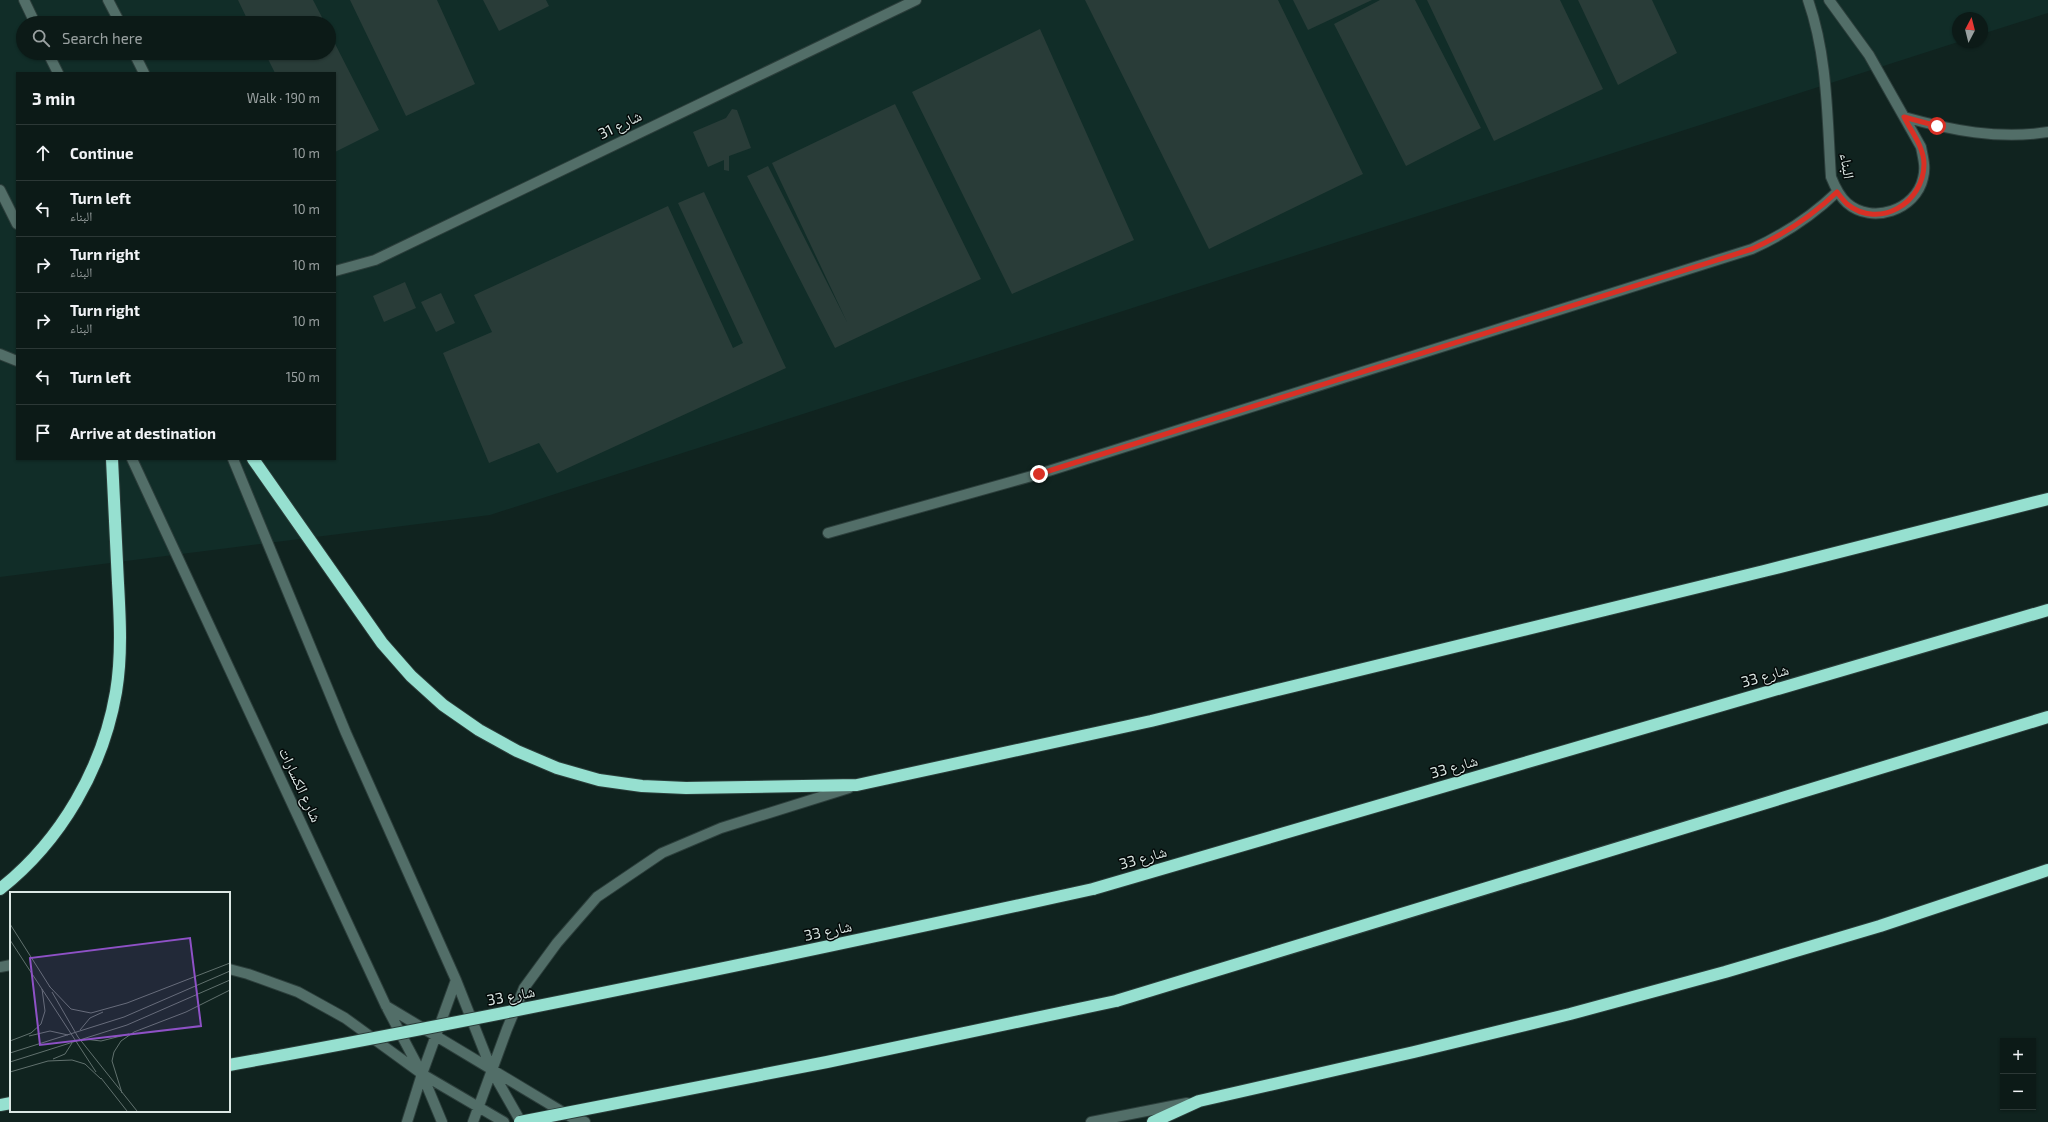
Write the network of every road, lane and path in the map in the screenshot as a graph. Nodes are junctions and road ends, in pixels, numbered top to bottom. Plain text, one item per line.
1 (24, 0) edge
2 (108, 0) edge
3 (916, 0) edge
4 (1808, 0) edge
5 (1829, 0) edge
6 (32, 16) edge
7 (116, 16) edge
8 (52, 60) edge
9 (138, 60) edge
10 (58, 72) edge
11 (144, 72) edge
12 (1904, 117) junction
13 (2048, 132) edge
14 (0, 190) edge
15 (1837, 192) junction
16 (16, 222) edge
17 (336, 271) edge
18 (0, 354) edge
19 (16, 361) edge
20 (112, 460) edge
21 (132, 460) edge
22 (233, 460) edge
23 (254, 460) edge
24 (2048, 499) edge
25 (828, 533) dead end
26 (2048, 610) edge
27 (2048, 718) edge
28 (857, 785) junction
29 (2048, 870) edge
30 (0, 889) edge
31 (10, 965) edge
32 (0, 967) edge
33 (230, 969) edge
34 (456, 980) junction
35 (386, 1006) junction
36 (435, 1037) junction
37 (230, 1065) edge
38 (492, 1071) junction
39 (422, 1074) junction
40 (1199, 1101) junction
41 (10, 1103) edge
42 (0, 1105) edge
43 (478, 1107) junction
44 (407, 1122) edge
45 (442, 1122) edge
46 (473, 1122) edge
47 (504, 1122) edge
48 (520, 1122) edge
49 (585, 1122) edge
50 (1091, 1122) edge
51 (1153, 1122) edge

1 - 6 street
2 - 7 street
3 - 17 street, شارع 31
4 - 15 street, البناء
5 - 12 street, البناء
8 - 10 street
9 - 11 street
12 - 13 street
12 - 15 street, البناء
14 - 16 street
15 - 25 street
18 - 19 street
20 - 30 highway
21 - 35 street, شارع الكسارات
22 - 34 street
23 - 28 highway
24 - 28 highway
26 - 37 highway, شارع 33, bridge
27 - 48 highway, bridge
28 - 38 street
29 - 40 highway
31 - 32 street
33 - 39 street
34 - 36 street
34 - 38 street
35 - 36 street
35 - 39 street, شارع الكسارات
36 - 38 street
36 - 39 street
38 - 43 street
38 - 48 street
38 - 49 street
39 - 43 street
39 - 44 street
39 - 45 street, شارع الكسارات
40 - 50 street
40 - 51 highway
41 - 42 highway
43 - 46 street
43 - 47 street

